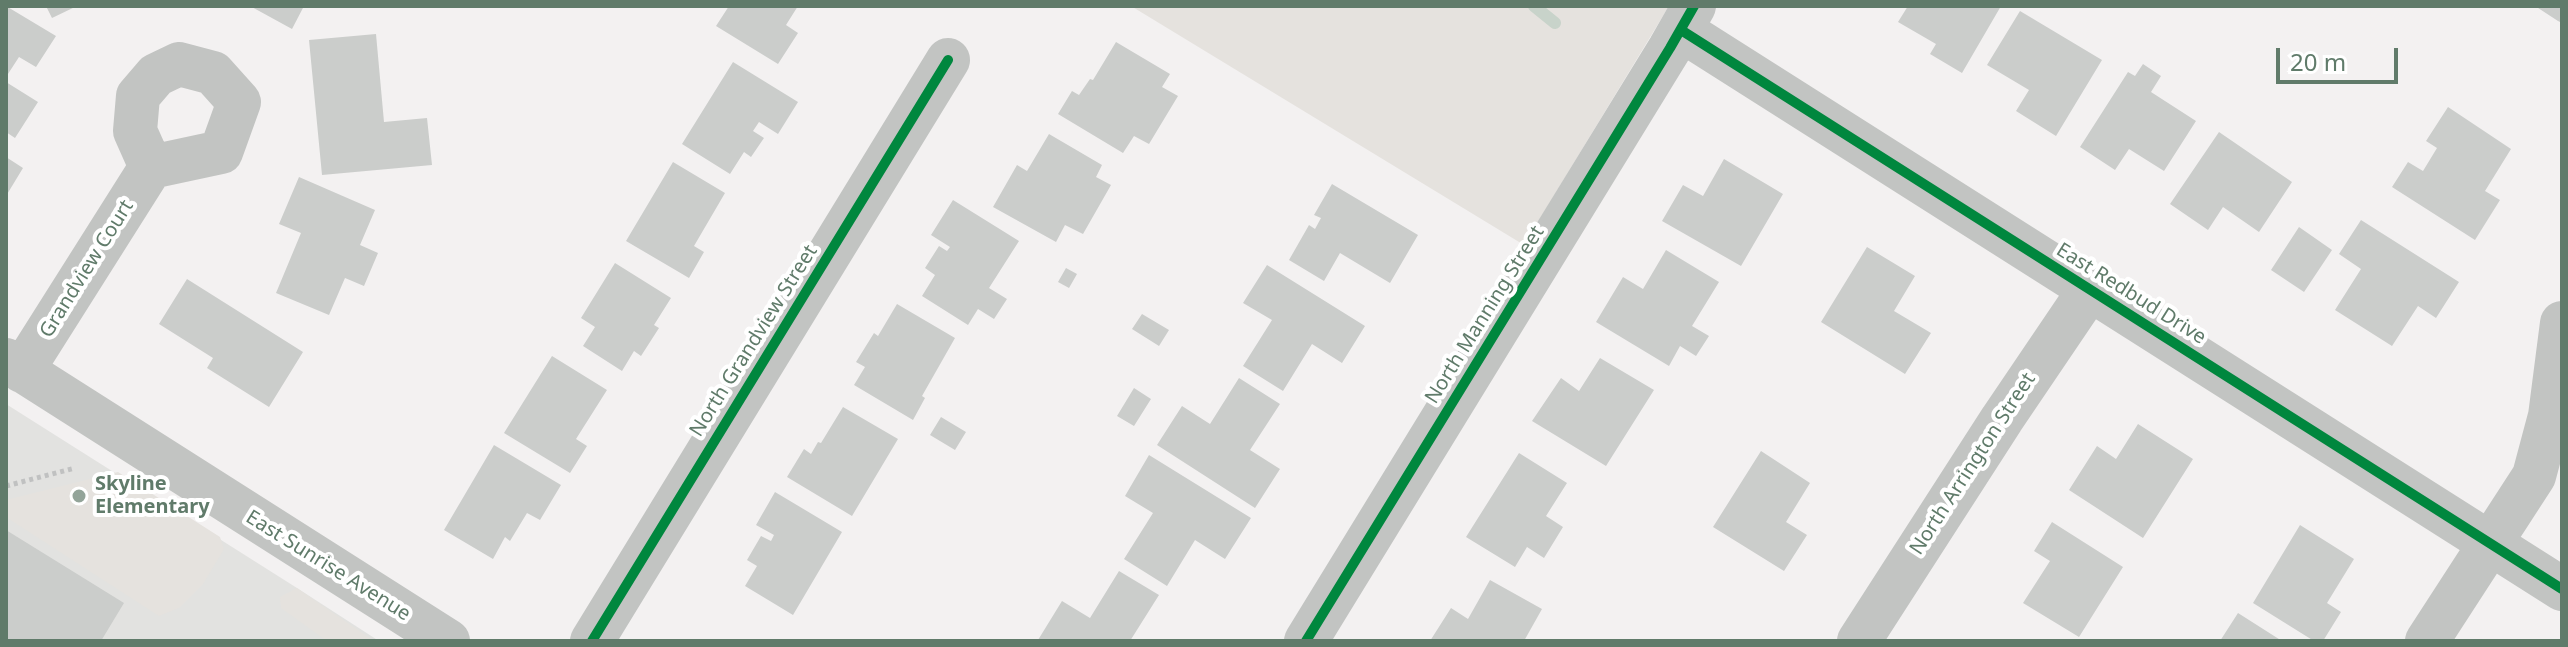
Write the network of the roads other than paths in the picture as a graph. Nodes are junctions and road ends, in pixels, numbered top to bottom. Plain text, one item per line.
1 (1687, 18) edge
2 (948, 60) dead end
3 (151, 167) dead end
4 (2090, 289) junction
5 (2562, 323) edge
6 (14, 365) edge
7 (2490, 543) junction
8 (2562, 589) edge
9 (448, 641) edge
10 (592, 641) edge
11 (1306, 641) edge
12 (1859, 641) edge
13 (2427, 641) edge

1 - 4 street, East Redbud Drive
1 - 11 street, North Manning Street
2 - 10 street, North Grandview Street
3 - 6 street, Grandview Court
4 - 7 street, East Redbud Drive
4 - 12 street, North Arrington Street
5 - 7 street
6 - 9 street, East Sunrise Avenue
7 - 8 street, East Redbud Drive
7 - 13 street

